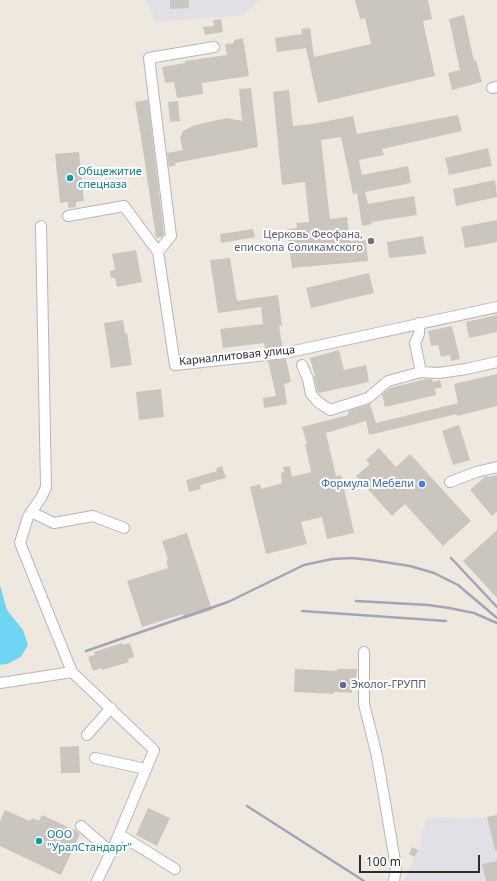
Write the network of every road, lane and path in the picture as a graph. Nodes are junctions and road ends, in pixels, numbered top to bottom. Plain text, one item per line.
1 (214, 47) dead end
2 (68, 216) dead end
3 (41, 226) dead end
4 (158, 252) junction
5 (497, 307) edge
6 (419, 323) junction
7 (497, 362) edge
8 (302, 365) dead end
9 (421, 372) junction
10 (497, 467) edge
11 (450, 482) dead end
12 (32, 512) junction
13 (124, 528) dead end
14 (364, 652) dead end
15 (72, 672) junction
16 (0, 683) edge
17 (110, 708) junction
18 (87, 735) dead end
19 (95, 758) dead end
20 (146, 769) junction
21 (81, 826) dead end
22 (119, 834) junction
23 (111, 852) junction
24 (175, 869) dead end
25 (98, 881) edge
26 (394, 881) edge

1 - 4 lane
2 - 4 lane, Карналлитовая улица
3 - 12 lane
4 - 6 lane, Карналлитовая улица
5 - 6 lane, Карналлитовая улица
6 - 9 lane
7 - 9 lane
8 - 9 lane
10 - 11 lane
12 - 13 lane
12 - 15 lane
14 - 26 lane
15 - 16 lane
15 - 17 lane
17 - 18 lane
17 - 20 lane
19 - 20 lane
20 - 22 lane
21 - 23 lane
22 - 23 lane
22 - 24 lane
23 - 25 lane

